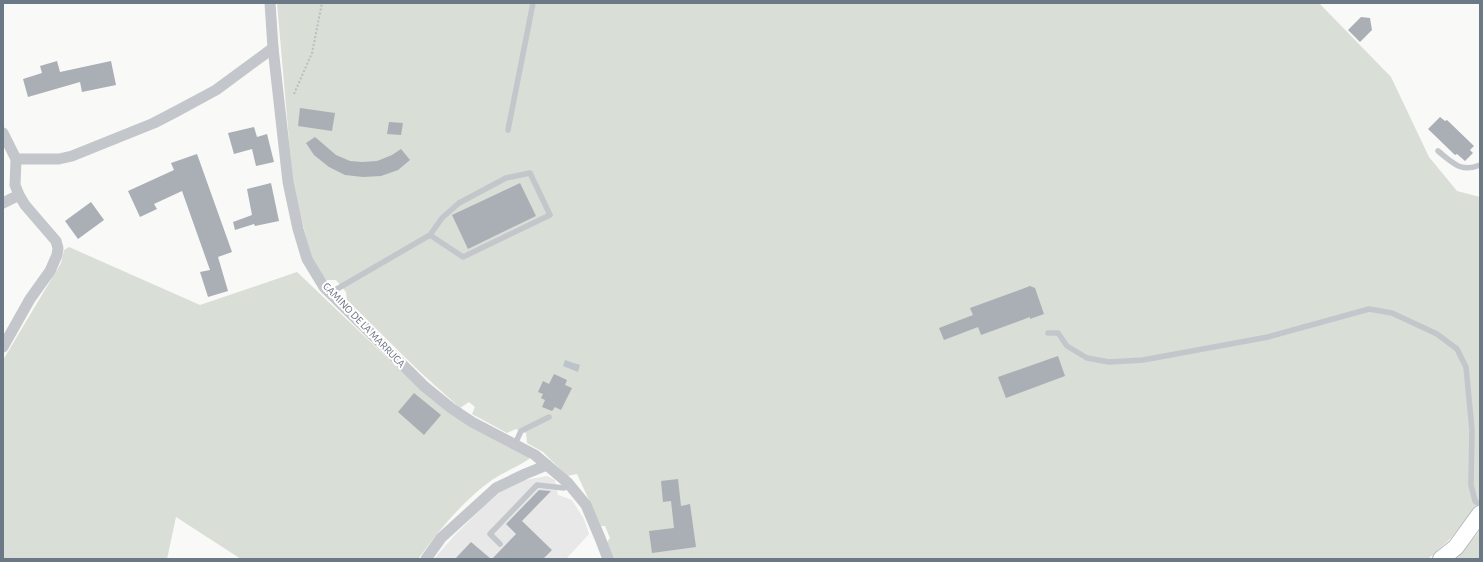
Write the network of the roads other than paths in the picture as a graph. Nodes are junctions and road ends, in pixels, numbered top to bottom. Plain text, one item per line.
1 (270, 3) edge
2 (533, 3) edge
3 (272, 48) junction
4 (508, 130) dead end
5 (3, 133) edge
6 (1438, 151) dead end
7 (16, 159) junction
8 (1480, 165) edge
9 (19, 195) junction
10 (3, 202) edge
11 (430, 235) junction
12 (330, 293) junction
13 (1048, 333) dead end
14 (3, 347) edge
15 (549, 416) dead end
16 (515, 444) junction
17 (547, 465) junction
18 (568, 483) junction
19 (1480, 505) edge
20 (1480, 514) edge
21 (500, 544) dead end
22 (426, 559) edge
23 (608, 559) edge
24 (1441, 559) edge

1 - 3 street, CAMINO DE LA MARRUCA
2 - 4 lane
3 - 7 street
3 - 12 street, CAMINO DE LA MARRUCA
5 - 7 street
6 - 8 lane
7 - 9 street
9 - 10 street
9 - 14 street
11 - 11 lane
11 - 12 lane
12 - 16 street, CAMINO DE LA MARRUCA
13 - 19 lane
15 - 16 lane
16 - 17 street, CAMINO DE LA MARRUCA
17 - 18 street, CAMINO DE LA MARRUCA
17 - 22 street
18 - 21 lane
18 - 23 street, CAMINO DE LA MARRUCA
20 - 24 street

